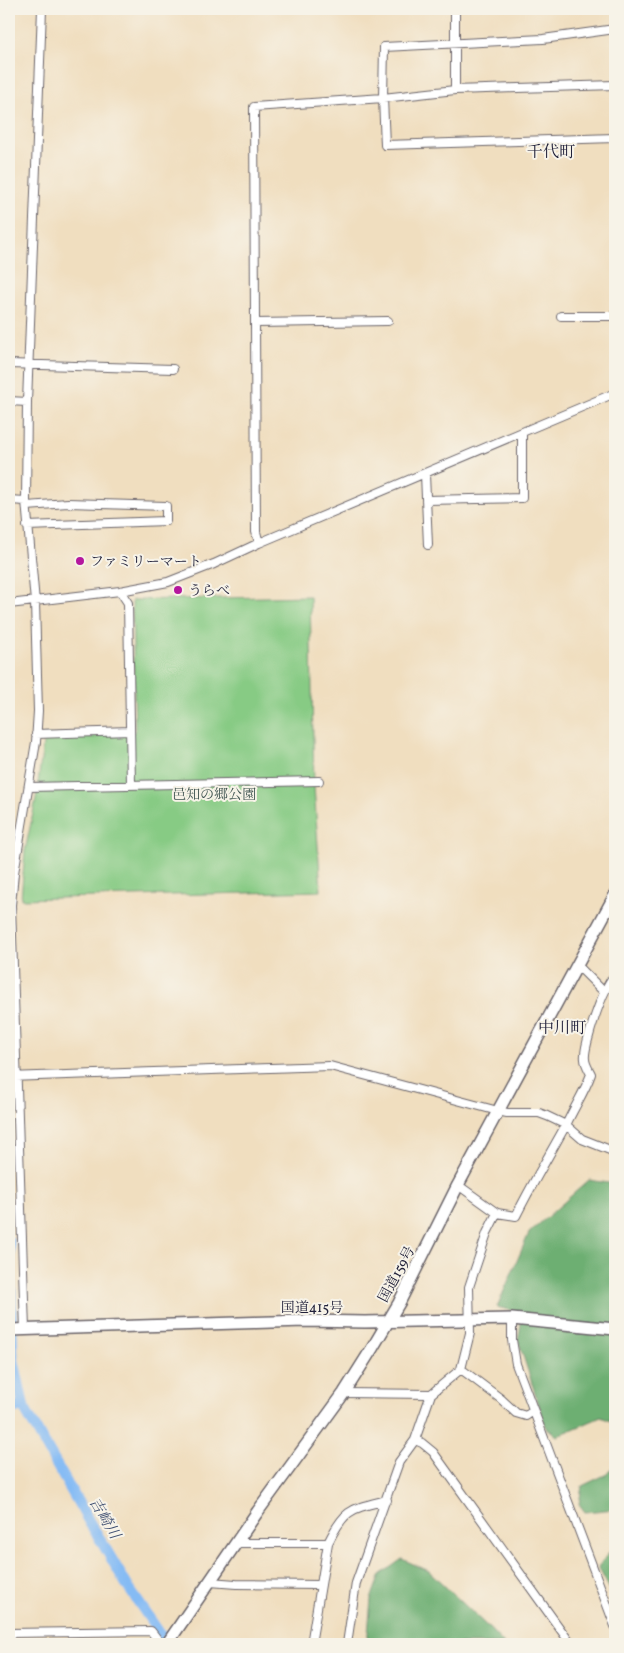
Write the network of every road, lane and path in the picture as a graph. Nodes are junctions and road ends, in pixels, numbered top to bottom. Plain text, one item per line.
1 (42, 9) edge
2 (455, 9) edge
3 (615, 29) edge
4 (456, 42) junction
5 (615, 85) edge
6 (455, 90) junction
7 (383, 98) junction
8 (615, 138) edge
9 (561, 316) dead end
10 (615, 316) edge
11 (388, 320) dead end
12 (255, 323) junction
13 (9, 364) edge
14 (29, 364) junction
15 (173, 369) dead end
16 (615, 393) edge
17 (9, 402) edge
18 (27, 402) junction
19 (522, 433) junction
20 (425, 474) junction
21 (9, 500) edge
22 (426, 500) junction
23 (26, 503) junction
24 (27, 526) junction
25 (260, 543) junction
26 (428, 544) dead end
27 (120, 592) junction
28 (35, 602) junction
29 (9, 604) edge
30 (130, 731) junction
31 (36, 734) junction
32 (319, 781) dead end
33 (131, 785) junction
34 (29, 787) junction
35 (615, 897) edge
36 (577, 965) junction
37 (615, 976) edge
38 (604, 992) junction
39 (18, 1076) junction
40 (9, 1077) edge
41 (498, 1111) junction
42 (566, 1124) junction
43 (615, 1152) edge
44 (458, 1185) junction
45 (497, 1213) junction
46 (512, 1319) junction
47 (470, 1320) junction
48 (388, 1321) junction
49 (615, 1329) edge
50 (18, 1330) edge
51 (461, 1369) junction
52 (344, 1393) junction
53 (431, 1394) junction
54 (533, 1411) junction
55 (414, 1440) junction
56 (387, 1500) junction
57 (236, 1542) junction
58 (328, 1543) junction
59 (210, 1582) junction
60 (320, 1585) junction
61 (615, 1626) edge
62 (9, 1633) edge
63 (168, 1643) edge
64 (310, 1644) edge
65 (347, 1644) edge
66 (571, 1644) edge

1 - 14 street
2 - 4 street
3 - 4 street
4 - 6 street
4 - 7 street
5 - 6 street
6 - 7 street
7 - 8 street
7 - 12 street
9 - 10 street
11 - 12 street
12 - 25 street
13 - 14 street
14 - 15 street
14 - 18 street
16 - 19 street
17 - 18 street
18 - 23 street
19 - 20 street
19 - 22 street
20 - 22 street
20 - 25 street
21 - 23 street
22 - 26 street
23 - 24 street
23 - 24 street
24 - 28 street
25 - 27 street
27 - 28 street
27 - 30 street
28 - 29 street
28 - 31 street
30 - 31 street
30 - 33 street
31 - 34 street
32 - 33 street
33 - 34 street
34 - 39 street
35 - 36 highway, 国道159号
36 - 38 street
36 - 41 highway, 国道159号
37 - 38 street
38 - 42 street
39 - 40 street
39 - 41 street
39 - 50 street
41 - 42 street
41 - 44 highway, 国道159号
42 - 43 street
42 - 45 street
44 - 45 street
44 - 48 highway, 国道159号
45 - 47 street
46 - 47 highway, 国道415号
46 - 49 highway, 国道415号
46 - 54 street
47 - 48 highway, 国道415号
47 - 51 street
48 - 50 highway, 国道415号
48 - 52 highway, 国道159号
51 - 53 street
51 - 54 street
52 - 53 street
52 - 57 highway, 国道159号
53 - 55 street
54 - 61 street
55 - 56 street
55 - 66 street
56 - 58 street
56 - 65 street
57 - 58 street
57 - 59 highway, 国道159号
58 - 60 street
59 - 60 street
59 - 63 highway, 国道159号
60 - 64 street
62 - 63 street

